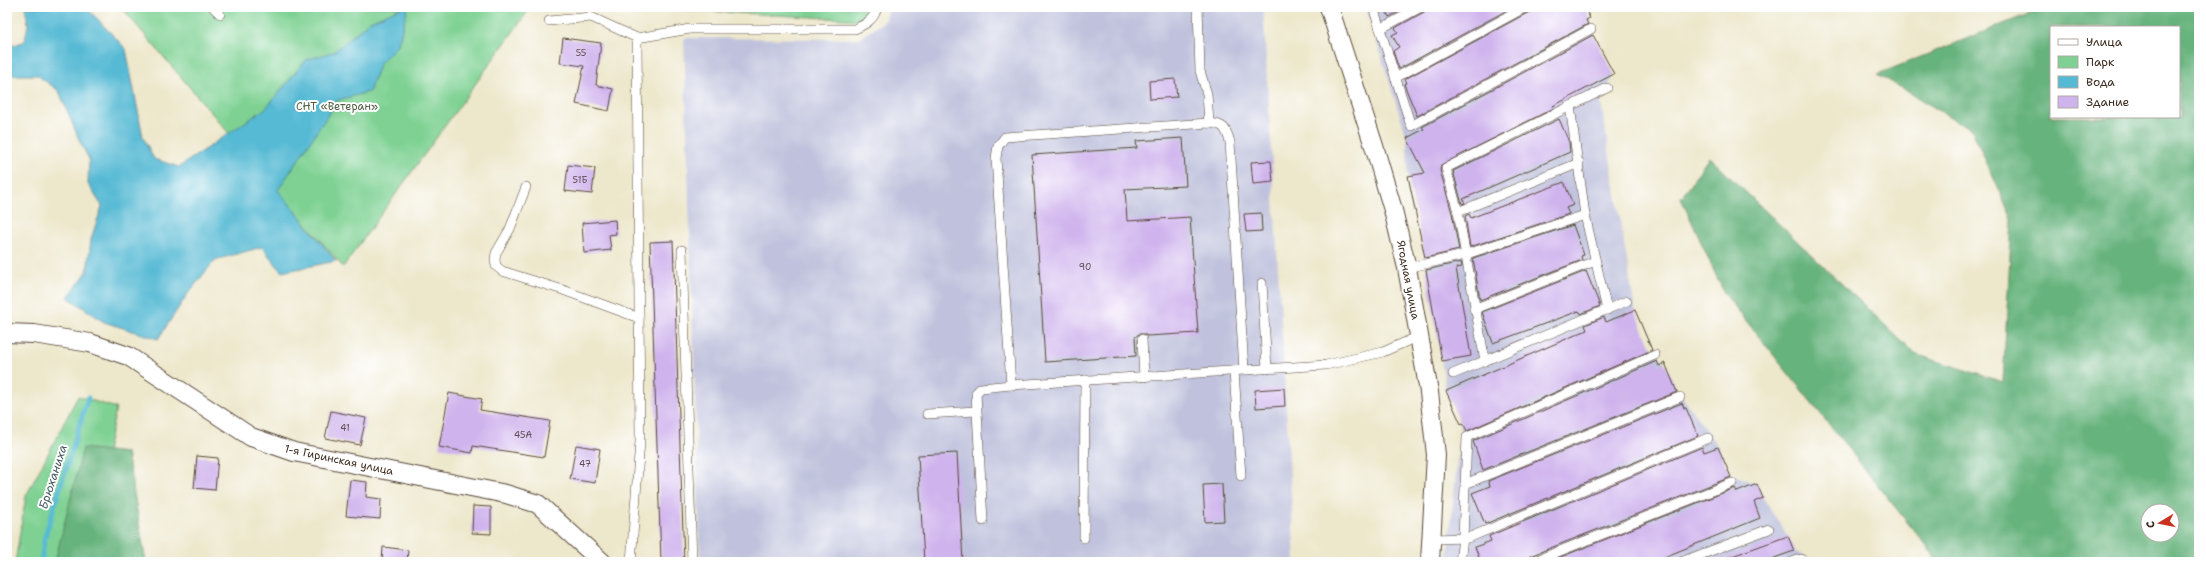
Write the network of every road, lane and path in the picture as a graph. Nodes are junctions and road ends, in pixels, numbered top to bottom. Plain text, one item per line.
1 (213, 7) edge
2 (877, 7) edge
3 (1198, 7) edge
4 (1329, 7) edge
5 (1373, 7) edge
6 (1421, 7) edge
7 (1526, 7) edge
8 (220, 14) dead end
9 (549, 21) dead end
10 (1380, 29) junction
11 (1591, 29) dead end
12 (637, 38) junction
13 (1396, 78) junction
14 (1607, 88) dead end
15 (1570, 106) junction
16 (1209, 122) junction
17 (1579, 162) junction
18 (526, 187) dead end
19 (1458, 212) junction
20 (1585, 214) junction
21 (682, 250) dead end
22 (1464, 255) junction
23 (1595, 261) junction
24 (1407, 268) junction
25 (1262, 283) dead end
26 (1627, 301) dead end
27 (1474, 309) junction
28 (1607, 310) junction
29 (639, 318) junction
30 (7, 333) edge
31 (1419, 336) junction
32 (1142, 339) dead end
33 (1655, 355) dead end
34 (1485, 361) junction
35 (1267, 369) junction
36 (1244, 370) junction
37 (1234, 371) junction
38 (1453, 374) dead end
39 (1144, 377) junction
40 (1085, 380) junction
41 (1011, 385) junction
42 (1680, 397) dead end
43 (976, 411) junction
44 (927, 414) dead end
45 (1708, 438) dead end
46 (1241, 476) dead end
47 (1732, 483) dead end
48 (1465, 484) junction
49 (983, 521) dead end
50 (1769, 529) dead end
51 (1084, 538) dead end
52 (1463, 538) junction
53 (1432, 539) junction
54 (602, 562) edge
55 (631, 562) edge
56 (692, 562) edge
57 (1430, 562) edge
58 (1460, 562) edge
59 (1532, 562) edge
60 (1681, 562) edge

1 - 8 lane
2 - 12 lane
3 - 16 lane
4 - 24 street, Ягодная улица
5 - 10 lane
6 - 10 lane
7 - 13 lane
9 - 12 lane
10 - 13 lane
11 - 13 lane
12 - 29 lane
14 - 15 lane
15 - 17 lane
15 - 19 lane
16 - 36 lane
16 - 41 lane
17 - 19 lane
17 - 20 lane
18 - 29 lane
19 - 22 lane
20 - 22 lane
20 - 23 lane
21 - 56 lane
22 - 24 lane
22 - 27 lane
23 - 27 lane
23 - 28 lane
24 - 31 street, Ягодная улица
25 - 35 lane
26 - 28 lane
27 - 34 lane
28 - 34 lane
29 - 55 lane
30 - 54 street, 1-я Гиринская улица
31 - 35 lane
31 - 53 street, Ягодная улица
32 - 39 lane
33 - 48 lane
34 - 38 lane
35 - 36 lane
36 - 37 lane
37 - 39 lane
37 - 46 lane
39 - 40 lane
40 - 41 lane
40 - 51 lane
41 - 43 lane
42 - 48 lane
43 - 44 lane
43 - 49 lane
45 - 52 lane
47 - 59 lane
48 - 52 lane
50 - 60 lane
52 - 53 lane
52 - 58 lane
53 - 57 street, Ягодная улица

